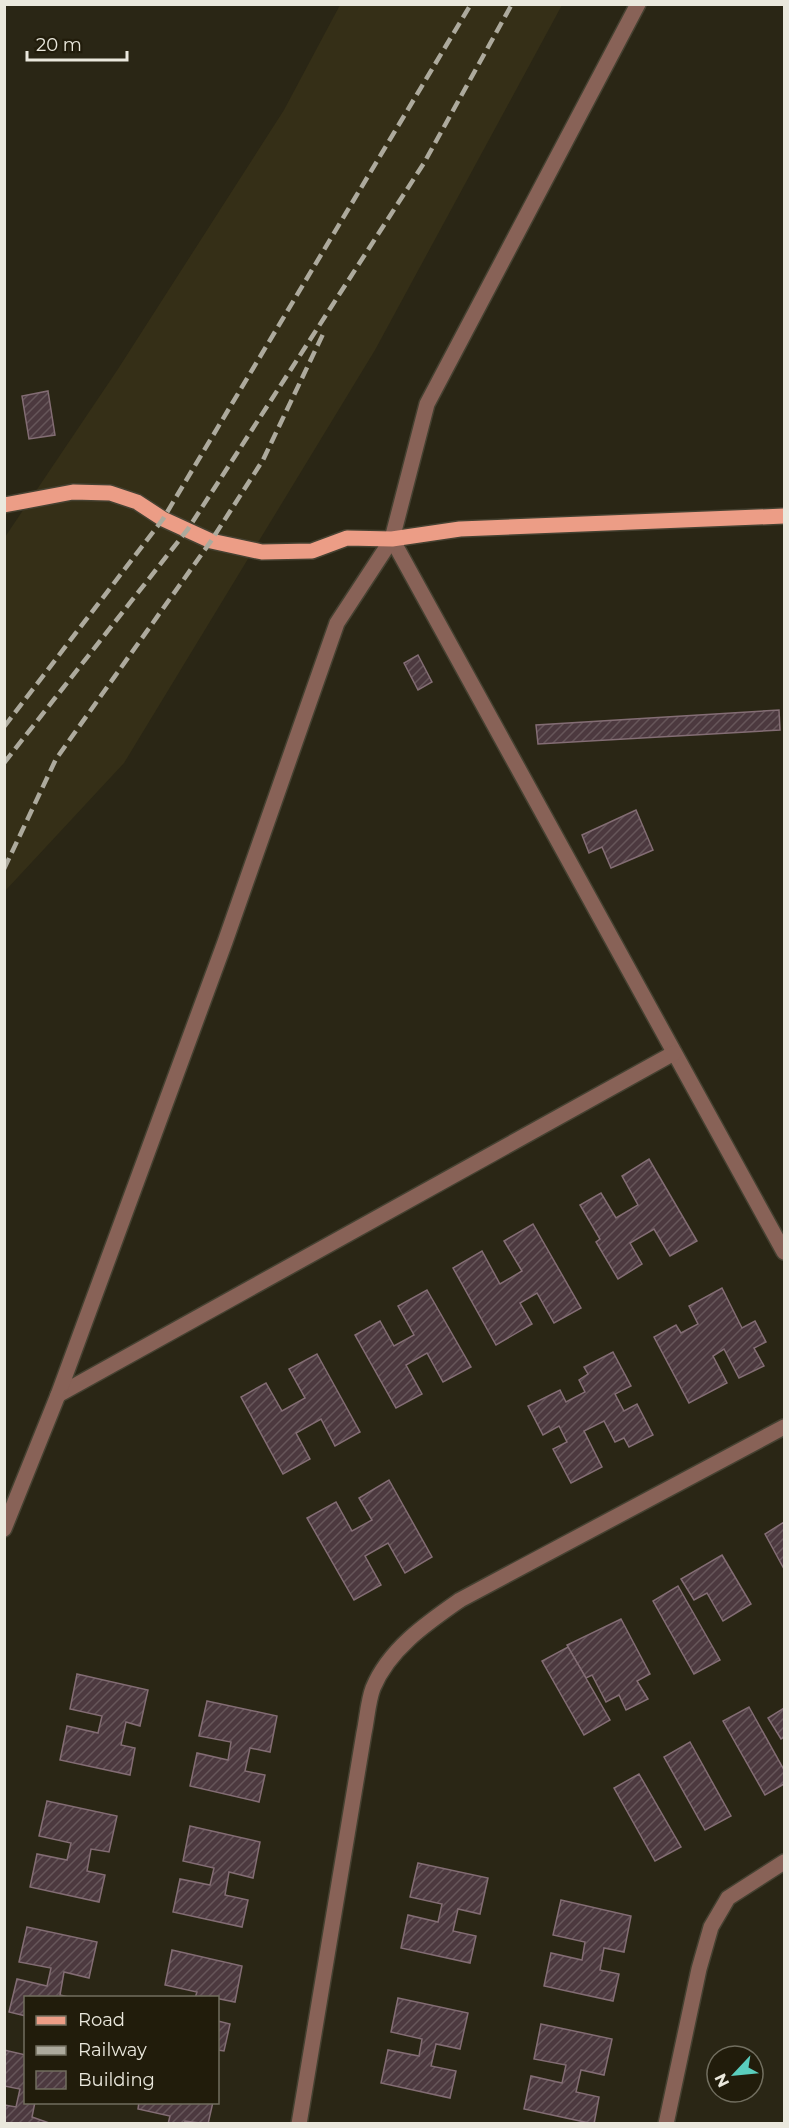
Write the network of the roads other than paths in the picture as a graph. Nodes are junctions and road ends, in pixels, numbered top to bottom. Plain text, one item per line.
1 (638, 4) edge
2 (4, 505) edge
3 (784, 516) edge
4 (392, 539) junction
5 (674, 1053) junction
6 (784, 1252) edge
7 (58, 1395) junction
8 (784, 1427) edge
9 (4, 1529) edge
10 (784, 1862) edge
11 (299, 2124) edge
12 (666, 2124) edge

1 - 4 street
2 - 4 main road
3 - 4 main road
4 - 5 street
4 - 7 street
5 - 6 street
5 - 7 street
7 - 9 street
8 - 11 street
10 - 12 street

